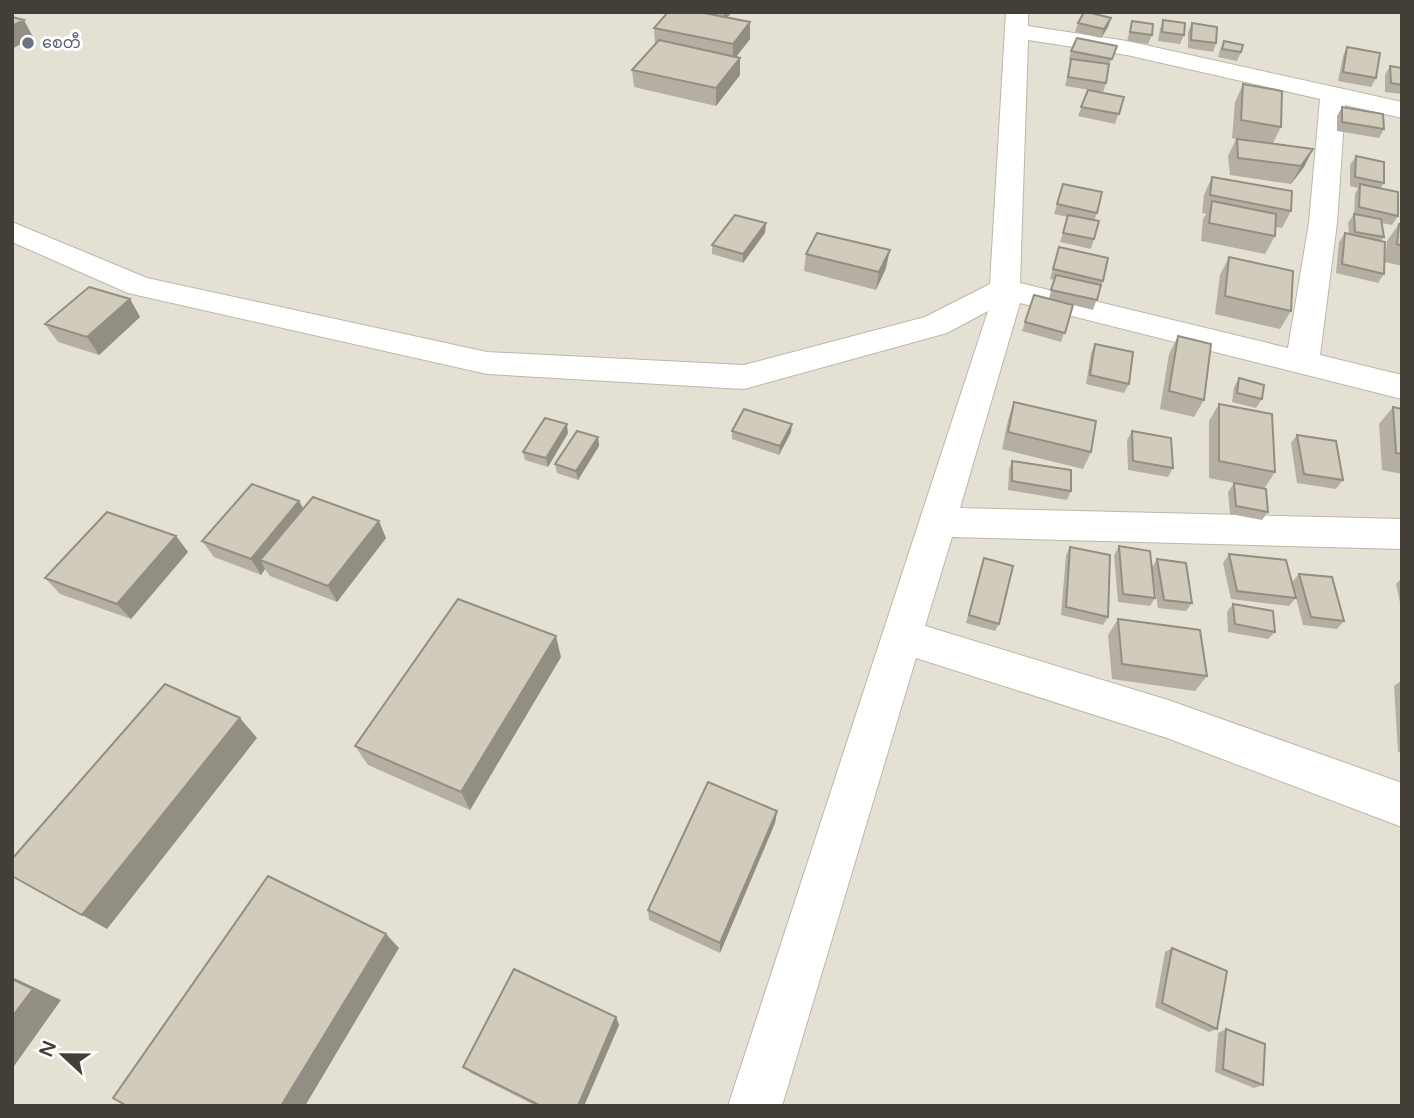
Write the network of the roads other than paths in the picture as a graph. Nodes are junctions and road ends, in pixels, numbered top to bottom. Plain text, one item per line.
1 (1017, 21) edge
2 (1333, 96) junction
3 (1402, 110) edge
4 (12, 231) edge
5 (1004, 289) junction
6 (1302, 363) junction
7 (1402, 387) edge
8 (937, 522) junction
9 (1402, 534) edge
10 (901, 636) junction
11 (1402, 805) edge
12 (755, 1106) edge

1 - 2 street
1 - 5 street
2 - 3 street
2 - 6 street
4 - 5 street
5 - 6 street
5 - 8 street
6 - 7 street
8 - 9 street
8 - 10 street
10 - 11 street
10 - 12 street

